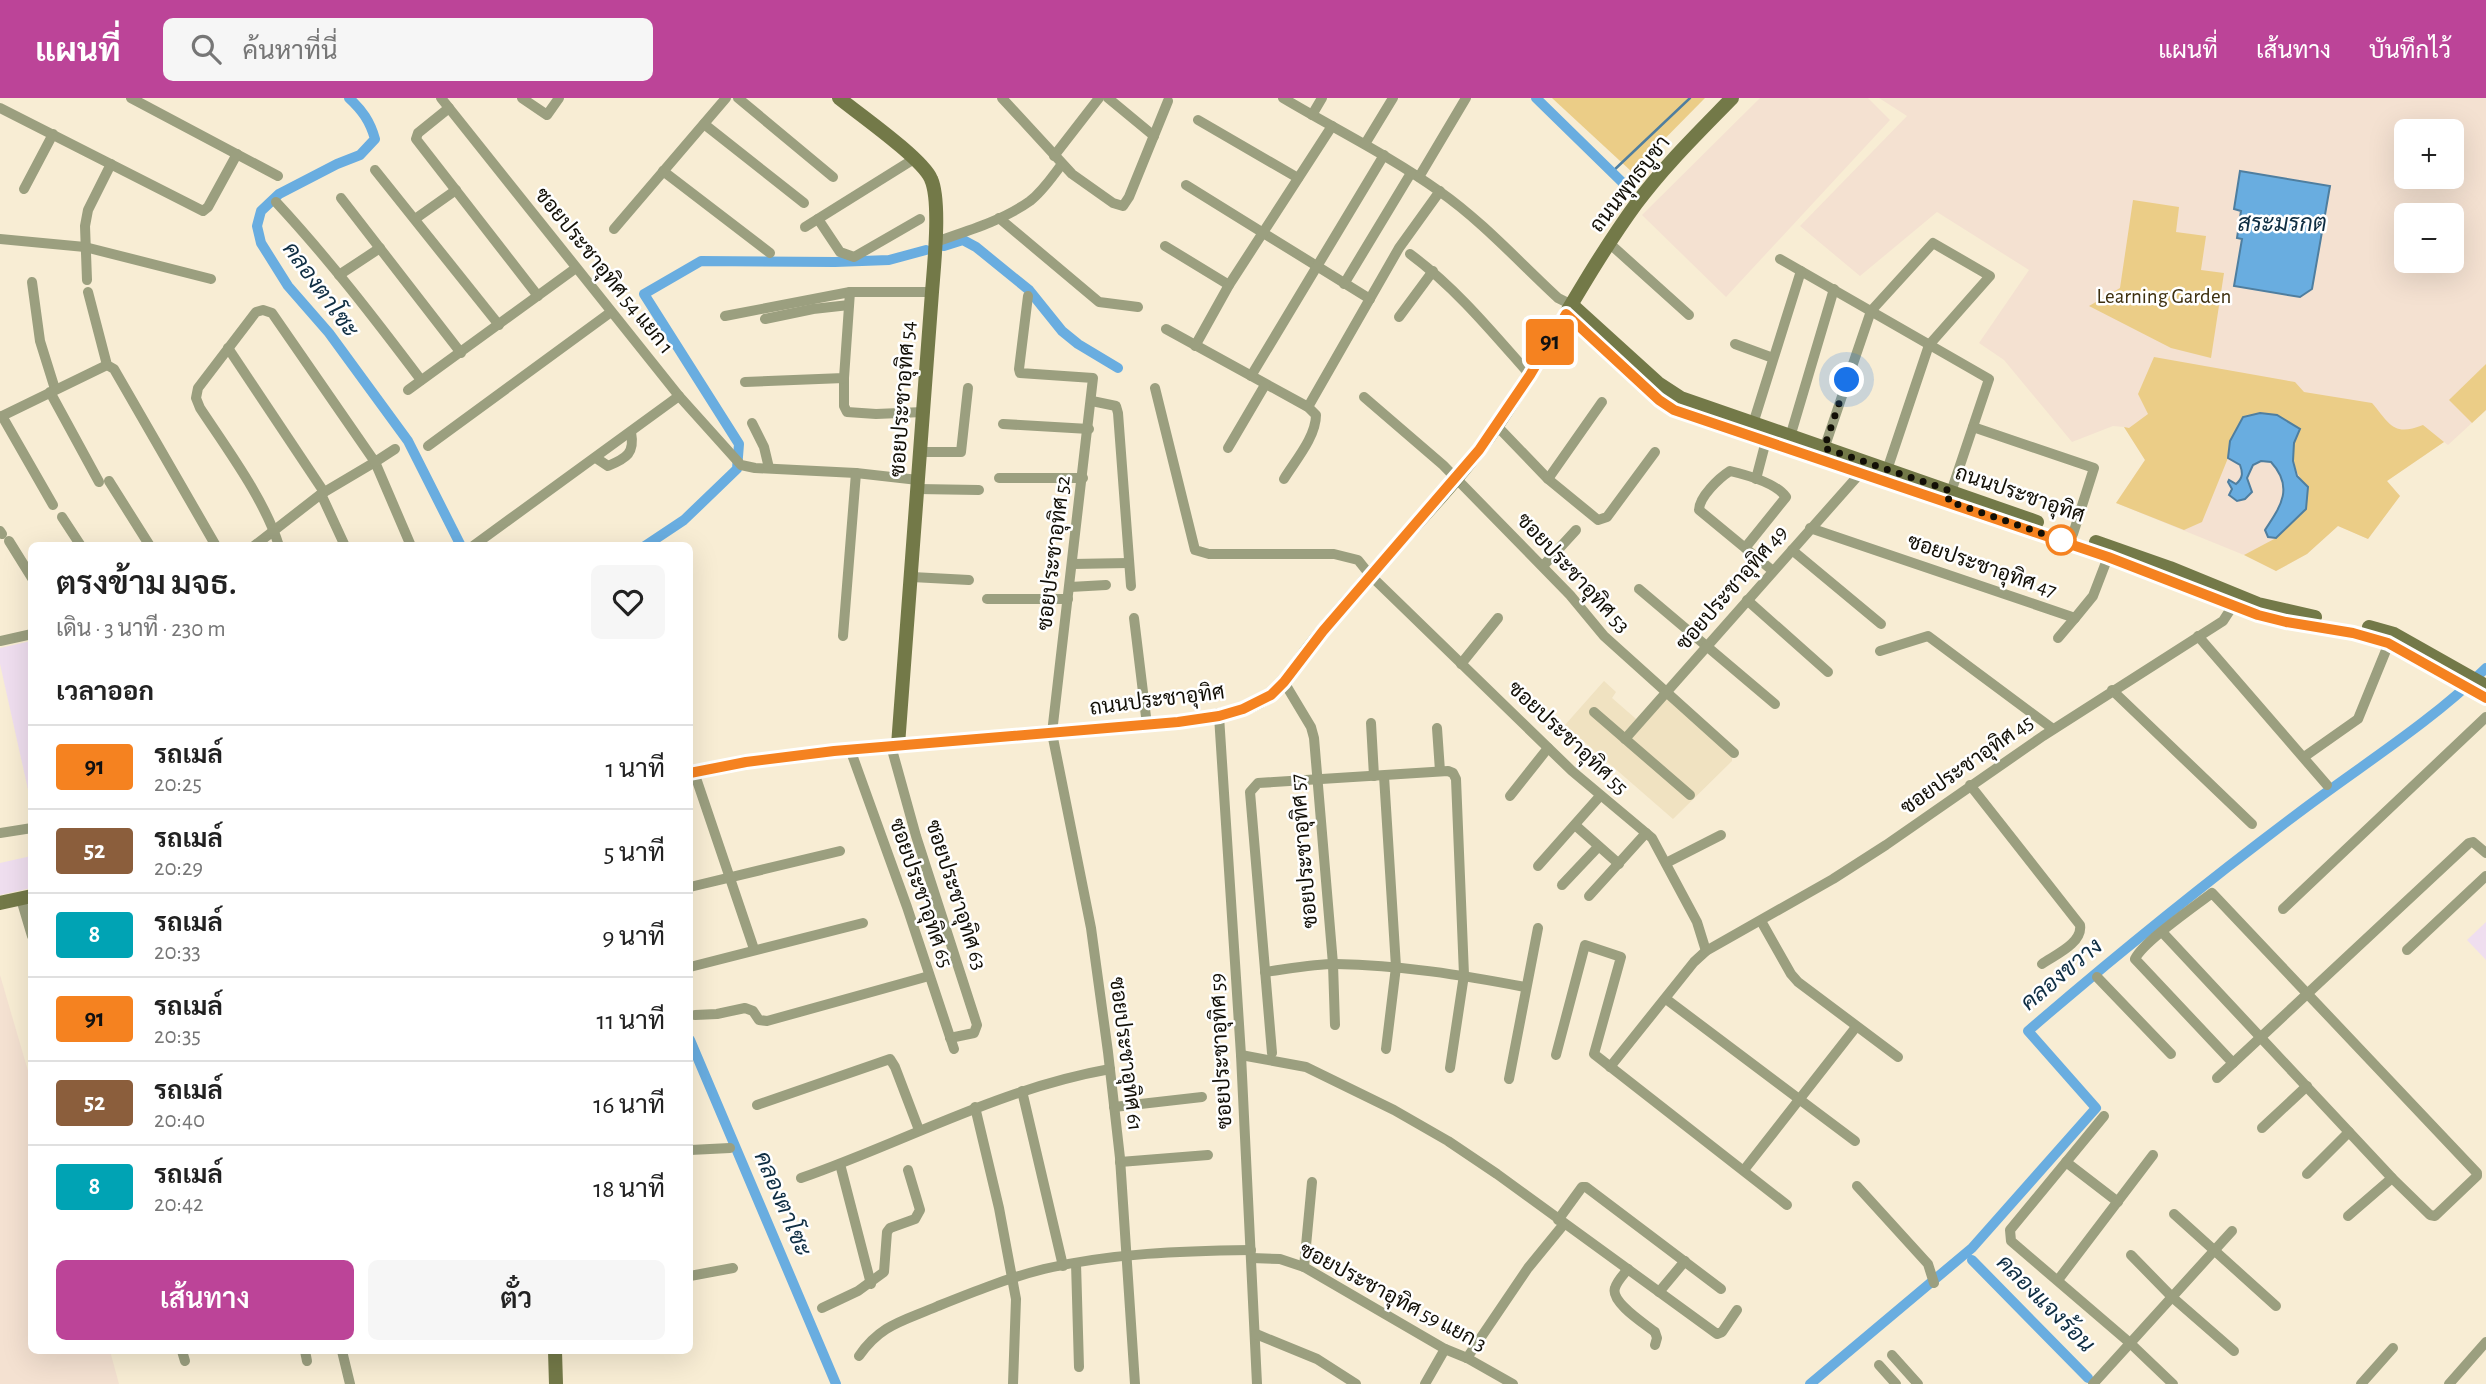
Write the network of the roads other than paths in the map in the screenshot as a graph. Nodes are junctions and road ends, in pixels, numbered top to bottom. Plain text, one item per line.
1 (131, 98) edge
2 (441, 98) edge
3 (522, 98) edge
4 (559, 98) edge
5 (726, 98) edge
6 (738, 98) edge
7 (839, 98) edge
8 (1099, 98) edge
9 (1108, 98) edge
10 (1283, 98) edge
11 (1322, 98) edge
12 (1393, 98) edge
13 (1466, 98) edge
14 (1732, 98) edge
15 (1004, 99) edge
16 (1168, 101) dead end
17 (0, 108) edge
18 (449, 108) junction
19 (1312, 115) junction
20 (1198, 120) dead end
21 (704, 124) junction
22 (1332, 126) junction
23 (54, 134) junction
24 (1154, 136) junction
25 (1365, 144) junction
26 (237, 154) junction
27 (1384, 155) junction
28 (1055, 156) junction
29 (914, 159) junction
30 (111, 164) junction
31 (1062, 164) junction
32 (375, 170) dead end
33 (663, 171) junction
34 (1415, 175) junction
35 (278, 176) dead end
36 (833, 177) dead end
37 (1298, 178) junction
38 (1186, 186) dead end
39 (24, 189) dead end
40 (456, 190) junction
41 (1440, 191) junction
42 (341, 198) dead end
43 (276, 202) dead end
44 (804, 203) dead end
45 (999, 218) junction
46 (415, 219) junction
47 (818, 219) junction
48 (920, 219) dead end
49 (805, 227) dead end
50 (614, 229) dead end
51 (1262, 234) junction
52 (0, 240) edge
53 (935, 242) junction
54 (1609, 243) junction
55 (1165, 246) dead end
56 (85, 247) junction
57 (380, 247) junction
58 (770, 253) dead end
59 (1410, 254) dead end
60 (1780, 258) dead end
61 (1318, 266) junction
62 (576, 268) junction
63 (1433, 271) junction
64 (1801, 271) junction
65 (339, 275) junction
66 (211, 279) dead end
67 (87, 280) dead end
68 (32, 282) dead end
69 (1344, 284) junction
70 (1229, 285) junction
71 (1835, 289) junction
72 (88, 292) dead end
73 (850, 292) junction
74 (932, 292) junction
75 (538, 296) junction
76 (1028, 296) dead end
77 (1370, 299) junction
78 (849, 305) junction
79 (1138, 307) dead end
80 (1569, 310) junction
81 (1871, 311) junction
82 (611, 312) junction
83 (1689, 315) dead end
84 (725, 316) dead end
85 (1399, 317) dead end
86 (765, 319) dead end
87 (499, 325) junction
88 (1166, 329) dead end
89 (1735, 344) dead end
90 (1929, 345) junction
91 (1195, 346) junction
92 (228, 348) junction
93 (461, 352) junction
94 (1773, 358) junction
95 (107, 365) junction
96 (1530, 375) junction
97 (1251, 376) junction
98 (844, 377) junction
99 (421, 380) junction
100 (745, 382) dead end
101 (1265, 385) junction
102 (968, 388) dead end
103 (1155, 388) dead end
104 (52, 390) junction
105 (408, 390) dead end
106 (679, 396) junction
107 (1364, 397) dead end
108 (1092, 401) junction
109 (1602, 402) dead end
110 (1308, 407) junction
111 (923, 412) junction
112 (1, 416) edge
113 (752, 423) dead end
114 (1003, 424) dead end
115 (1497, 426) junction
116 (1973, 427) junction
117 (1088, 429) junction
118 (1751, 430) junction
119 (631, 432) junction
120 (1768, 436) junction
121 (1790, 437) junction
122 (428, 446) dead end
123 (1228, 448) dead end
124 (395, 449) dead end
125 (920, 452) junction
126 (1655, 452) dead end
127 (1822, 454) junction
128 (596, 458) junction
129 (375, 462) junction
130 (1865, 467) junction
131 (769, 468) junction
132 (856, 473) junction
133 (1885, 474) junction
134 (999, 478) dead end
135 (1083, 478) junction
136 (1454, 478) junction
137 (1284, 479) dead end
138 (1548, 479) junction
139 (1756, 479) junction
140 (918, 484) junction
141 (979, 491) dead end
142 (322, 493) junction
143 (1949, 496) junction
144 (53, 505) dead end
145 (62, 517) dead end
146 (1810, 528) junction
147 (274, 529) junction
148 (1576, 530) dead end
149 (2073, 534) junction
150 (4, 536) edge
151 (78, 542) edge
152 (147, 542) edge
153 (214, 542) edge
154 (259, 542) edge
155 (278, 542) edge
156 (343, 542) edge
157 (409, 542) edge
158 (479, 542) edge
159 (1745, 548) junction
160 (1792, 550) junction
161 (2108, 557) junction
162 (1129, 563) junction
163 (1072, 564) junction
164 (1543, 566) junction
165 (1773, 571) junction
166 (28, 572) edge
167 (1370, 575) junction
168 (912, 577) junction
169 (970, 580) dead end
170 (1106, 585) dead end
171 (1131, 586) dead end
172 (1639, 589) dead end
173 (1069, 593) junction
174 (987, 599) dead end
175 (1747, 600) junction
176 (2236, 602) junction
177 (1134, 618) dead end
178 (1498, 618) dead end
179 (2075, 618) junction
180 (1881, 624) dead end
181 (28, 635) edge
182 (843, 636) dead end
183 (2198, 636) junction
184 (2058, 638) dead end
185 (2391, 638) junction
186 (1, 640) edge
187 (1706, 647) junction
188 (1880, 651) dead end
189 (1461, 664) junction
190 (1828, 672) dead end
191 (1284, 682) junction
192 (2476, 686) edge
193 (2112, 690) junction
194 (1665, 692) junction
195 (1775, 704) dead end
196 (1594, 712) dead end
197 (1219, 716) junction
198 (2486, 717) edge
199 (1371, 723) dead end
200 (1147, 725) junction
201 (1437, 728) dead end
202 (2053, 729) junction
203 (1052, 733) junction
204 (1625, 739) junction
205 (895, 746) junction
206 (1548, 748) junction
207 (850, 749) junction
208 (1734, 753) dead end
209 (2304, 757) junction
210 (1440, 771) junction
211 (693, 772) edge
212 (693, 775) edge
213 (1379, 776) junction
214 (1318, 780) junction
215 (1970, 785) junction
216 (2327, 785) dead end
217 (1690, 794) dead end
218 (1510, 796) dead end
219 (1600, 796) junction
220 (2252, 824) dead end
221 (1575, 825) junction
222 (28, 829) edge
223 (0, 833) edge
224 (1646, 833) junction
225 (1721, 835) dead end
226 (1598, 847) junction
227 (841, 851) dead end
228 (2486, 853) edge
229 (1666, 863) junction
230 (1619, 864) junction
231 (1538, 866) dead end
232 (2486, 876) edge
233 (728, 877) junction
234 (1562, 885) dead end
235 (693, 886) edge
236 (1589, 896) dead end
237 (26, 897) edge
238 (0, 903) edge
239 (2283, 909) dead end
240 (1761, 920) junction
241 (863, 923) dead end
242 (1538, 928) dead end
243 (2163, 933) junction
244 (754, 949) junction
245 (2407, 950) dead end
246 (1706, 951) junction
247 (1333, 964) junction
248 (2042, 964) dead end
249 (693, 966) edge
250 (1396, 967) junction
251 (1265, 972) junction
252 (1464, 975) junction
253 (929, 976) junction
254 (2097, 977) dead end
255 (1525, 987) junction
256 (2307, 993) junction
257 (1666, 999) junction
258 (695, 1015) dead end
259 (1335, 1025) dead end
260 (1856, 1027) junction
261 (2261, 1037) junction
262 (950, 1038) junction
263 (954, 1049) dead end
264 (1386, 1049) dead end
265 (1272, 1052) dead end
266 (2171, 1054) dead end
267 (1241, 1055) junction
268 (1556, 1055) dead end
269 (1898, 1057) dead end
270 (2233, 1063) junction
271 (1610, 1067) junction
272 (1450, 1068) dead end
273 (1110, 1069) junction
274 (2217, 1078) dead end
275 (1509, 1079) dead end
276 (2307, 1086) junction
277 (1022, 1091) junction
278 (1202, 1097) dead end
279 (1800, 1099) junction
280 (757, 1105) dead end
281 (975, 1107) junction
282 (1114, 1107) junction
283 (2104, 1116) dead end
284 (2262, 1128) dead end
285 (919, 1130) junction
286 (2349, 1132) junction
287 (1856, 1141) dead end
288 (730, 1147) dead end
289 (693, 1150) edge
290 (1208, 1155) dead end
291 (2153, 1155) dead end
292 (1120, 1162) junction
293 (2066, 1162) junction
294 (840, 1164) junction
295 (908, 1170) dead end
296 (1744, 1170) junction
297 (2307, 1174) dead end
298 (801, 1178) dead end
299 (2392, 1178) junction
300 (1311, 1182) dead end
301 (1857, 1186) dead end
302 (2118, 1202) junction
303 (1787, 1205) dead end
304 (2174, 1214) dead end
305 (2348, 1216) dead end
306 (1561, 1222) junction
307 (2232, 1231) dead end
308 (2213, 1252) junction
309 (1251, 1254) junction
310 (1126, 1255) junction
311 (2131, 1255) dead end
312 (1685, 1261) junction
313 (1076, 1263) junction
314 (1063, 1266) junction
315 (1304, 1267) junction
316 (733, 1268) dead end
317 (1628, 1269) junction
318 (693, 1275) edge
319 (1013, 1279) junction
320 (2058, 1280) junction
321 (1933, 1281) dead end
322 (871, 1284) junction
323 (1721, 1289) dead end
324 (1659, 1293) junction
325 (2172, 1297) junction
326 (2276, 1306) dead end
327 (822, 1308) dead end
328 (1737, 1310) dead end
329 (1256, 1334) junction
330 (2486, 1342) edge
331 (2130, 1343) junction
332 (1655, 1345) dead end
333 (2393, 1348) dead end
334 (1445, 1349) junction
335 (2234, 1351) dead end
336 (343, 1354) edge
337 (555, 1354) edge
338 (1892, 1355) dead end
339 (859, 1356) dead end
340 (1467, 1358) junction
341 (1879, 1365) dead end
342 (1079, 1367) dead end
343 (350, 1384) edge
344 (556, 1384) edge
345 (1013, 1384) edge
346 (1135, 1384) edge
347 (1257, 1384) edge
348 (1356, 1384) edge
349 (1425, 1384) edge
350 (1513, 1384) edge
351 (1896, 1384) edge
352 (1918, 1384) edge
353 (2093, 1384) edge
354 (2174, 1384) edge
355 (2361, 1384) edge
356 (2449, 1384) edge

1 - 26 street
2 - 18 street, ซอยประชาอุทิศ 54 แยก 1
3 - 4 street
5 - 21 street
6 - 36 street
7 - 29 main road, ซอยประชาอุทิศ 54
8 - 28 street
9 - 24 street
10 - 19 street
11 - 19 street
12 - 25 street
13 - 34 street
14 - 54 main road, ถนนพุทธบูชา
15 - 28 street
16 - 24 street
17 - 23 street
18 - 40 street
18 - 62 street, ซอยประชาอุทิศ 54 แยก 1
19 - 22 street
20 - 37 street
21 - 33 street
21 - 44 street
22 - 25 street
22 - 37 street
23 - 30 street
23 - 39 street
24 - 31 street
25 - 27 street
26 - 30 street
26 - 35 street
27 - 34 street
27 - 61 street
28 - 31 street
29 - 47 street
29 - 53 main road, ซอยประชาอุทิศ 54
30 - 56 street
31 - 45 street
32 - 46 street
33 - 50 street
33 - 58 street
34 - 41 street
34 - 69 street
37 - 51 street
38 - 51 street
40 - 46 street
40 - 75 street
41 - 77 street
41 - 80 street
42 - 57 street
43 - 65 street
45 - 53 street
45 - 79 street
46 - 87 street
47 - 48 street
47 - 49 street
51 - 61 street
51 - 70 street
52 - 56 street
53 - 74 main road, ซอยประชาอุทิศ 54
54 - 80 main road, ถนนพุทธบูชา
54 - 83 street
55 - 70 street
56 - 66 street
56 - 67 street
57 - 65 street
57 - 93 street
59 - 63 street
60 - 64 street
61 - 69 street
61 - 97 street
62 - 75 street
62 - 82 street, ซอยประชาอุทิศ 54 แยก 1
63 - 85 street
63 - 96 street
64 - 71 street
64 - 94 street
65 - 99 street
68 - 104 street
69 - 77 street
70 - 91 street
71 - 81 street
71 - 121 street
72 - 95 street
73 - 74 street
73 - 78 street
73 - 84 street
74 - 111 main road, ซอยประชาอุทิศ 54
75 - 87 street
76 - 108 street, ซอยประชาอุทิศ 52
77 - 110 street
78 - 86 street
78 - 98 street
80 - 96 main road, ถนนประชาอุทิศ
80 - 118 main road, ถนนประชาอุทิศ
81 - 90 street
81 - 90 street
81 - 127 street
82 - 106 street, ซอยประชาอุทิศ 54 แยก 1
82 - 122 street
87 - 93 street
88 - 91 street
89 - 94 street
90 - 116 street
90 - 133 street
91 - 97 street
92 - 129 street
92 - 142 street
92 - 147 street
93 - 99 street
94 - 118 street
95 - 104 street
95 - 153 street
96 - 115 main road, ถนนประชาอุทิศ
97 - 101 street
98 - 100 street
98 - 111 street
99 - 105 street
101 - 110 street
101 - 123 street
102 - 125 street
103 - 167 street, ซอยประชาอุทิศ 55
104 - 112 street
104 - 152 street
106 - 119 street
106 - 131 street, ซอยประชาอุทิศ 54 แยก 1
107 - 136 street, ซอยประชาอุทิศ 53
108 - 117 street, ซอยประชาอุทิศ 52
108 - 162 street
109 - 138 street
110 - 137 street
111 - 125 main road, ซอยประชาอุทิศ 54
112 - 144 street
113 - 131 street
114 - 117 street
115 - 136 main road, ถนนประชาอุทิศ
115 - 138 street
116 - 143 street
116 - 149 street
117 - 135 street, ซอยประชาอุทิศ 52
118 - 120 main road, ถนนประชาอุทิศ
119 - 128 street
119 - 128 street
120 - 121 main road, ถนนประชาอุทิศ
120 - 127 main road, ถนนประชาอุทิศ
120 - 139 street
121 - 127 main road, ถนนประชาอุทิศ
124 - 129 street
125 - 140 main road, ซอยประชาอุทิศ 54
126 - 138 street
127 - 130 main road, ถนนประชาอุทิศ
128 - 158 street
129 - 142 street
129 - 157 street
130 - 133 main road, ถนนประชาอุทิศ
130 - 146 street, ซอยประชาอุทิศ 49
131 - 132 street
132 - 140 street
132 - 182 street
133 - 143 main road, ถนนประชาอุทิศ
134 - 135 street
135 - 163 street, ซอยประชาอุทิศ 52
136 - 164 street, ซอยประชาอุทิศ 53
136 - 167 main road, ถนนประชาอุทิศ
139 - 159 street
139 - 159 street
140 - 141 street
140 - 168 main road, ซอยประชาอุทิศ 54
142 - 147 street
142 - 156 street
143 - 149 main road, ถนนประชาอุทิศ
143 - 161 main road, ถนนประชาอุทิศ
145 - 151 street
146 - 160 street, ซอยประชาอุทิศ 49
146 - 179 street, ซอยประชาอุทิศ 47
147 - 154 street
147 - 155 street
148 - 164 street
149 - 176 main road, ถนนประชาอุทิศ
150 - 166 street
159 - 165 street
160 - 165 street, ซอยประชาอุทิศ 49
160 - 180 street
161 - 176 main road, ถนนประชาอุทิศ
161 - 179 street, ซอยประชาอุทิศ 47
162 - 163 street
162 - 171 street
163 - 173 street, ซอยประชาอุทิศ 52
164 - 194 street, ซอยประชาอุทิศ 53
165 - 175 street, ซอยประชาอุทิศ 49
167 - 189 street, ซอยประชาอุทิศ 55
167 - 191 main road, ถนนประชาอุทิศ
168 - 169 street
168 - 205 main road, ซอยประชาอุทิศ 54
170 - 173 street
172 - 187 street
173 - 174 street
173 - 203 street, ซอยประชาอุทิศ 52
175 - 187 street, ซอยประชาอุทิศ 49
175 - 190 street
176 - 183 street, ซอยประชาอุทิศ 45
176 - 185 main road, ถนนประชาอุทิศ
177 - 200 street
178 - 189 street
179 - 184 street
181 - 186 street
183 - 193 street, ซอยประชาอุทิศ 45
183 - 209 street
185 - 192 main road, ถนนประชาอุทิศ
185 - 209 street
187 - 194 street, ซอยประชาอุทิศ 49
187 - 195 street
188 - 202 street
189 - 206 street, ซอยประชาอุทิศ 55
191 - 197 main road, ถนนประชาอุทิศ
191 - 214 street, ซอยประชาอุทิศ 57
193 - 202 street, ซอยประชาอุทิศ 45
193 - 220 street
194 - 204 street, ซอยประชาอุทิศ 49
194 - 208 street, ซอยประชาอุทิศ 53
196 - 204 street
197 - 200 main road, ถนนประชาอุทิศ
197 - 267 street, ซอยประชาอุทิศ 59
198 - 239 street
199 - 213 street
200 - 203 main road, ถนนประชาอุทิศ
201 - 210 street
202 - 215 street, ซอยประชาอุทิศ 45
203 - 205 main road, ถนนประชาอุทิศ
203 - 273 street, ซอยประชาอุทิศ 61
204 - 217 street
205 - 207 main road, ถนนประชาอุทิศ
205 - 262 street, ซอยประชาอุทิศ 63
206 - 218 street
206 - 219 street, ซอยประชาอุทิศ 55
207 - 211 main road, ถนนประชาอุทิศ
207 - 253 street, ซอยประชาอุทิศ 65
209 - 216 street
210 - 213 street
210 - 252 street
212 - 233 street
213 - 214 street
213 - 250 street
214 - 247 street, ซอยประชาอุทิศ 57
214 - 251 street
215 - 240 street, ซอยประชาอุทิศ 45
215 - 248 street
219 - 221 street
219 - 224 street, ซอยประชาอุทิศ 55
221 - 226 street
221 - 231 street
222 - 223 street
224 - 229 street, ซอยประชาอุทิศ 55
224 - 230 street
225 - 229 street
226 - 230 street
226 - 234 street
227 - 233 street
228 - 256 street
229 - 246 street, ซอยประชาอุทิศ 55
230 - 236 street
232 - 245 street
233 - 235 street
233 - 244 street
237 - 238 main road
240 - 246 street, ซอยประชาอุทิศ 45
240 - 260 street
241 - 244 street
242 - 255 street
243 - 256 street
243 - 261 street
243 - 270 street
244 - 249 street
246 - 257 street, ซอยประชาอุทิศ 45
247 - 250 street
247 - 251 street
247 - 259 street, ซอยประชาอุทิศ 57
250 - 252 street
250 - 264 street
251 - 265 street
252 - 255 street
252 - 272 street
253 - 258 street
253 - 262 street, ซอยประชาอุทิศ 65
254 - 266 street
255 - 275 street
256 - 261 street
256 - 299 street
257 - 271 street, ซอยประชาอุทิศ 45
257 - 279 street
260 - 269 street
260 - 279 street
261 - 270 street
261 - 276 street
262 - 263 street, ซอยประชาอุทิศ 65
267 - 306 street
267 - 309 street, ซอยประชาอุทิศ 59
268 - 271 street
270 - 274 street
271 - 296 street
273 - 277 street
273 - 282 street, ซอยประชาอุทิศ 61
276 - 284 street
276 - 286 street
277 - 281 street
277 - 314 street
278 - 282 street
279 - 287 street
279 - 296 street
280 - 285 street
281 - 285 street
281 - 319 street
282 - 292 street, ซอยประชาอุทิศ 61
283 - 293 street
285 - 294 street
286 - 297 street
286 - 299 street
288 - 289 street
290 - 292 street
291 - 302 street
292 - 310 street, ซอยประชาอุทิศ 61
293 - 302 street
293 - 320 street
294 - 298 street
294 - 322 street
295 - 322 street
296 - 303 street
299 - 305 street
300 - 315 street
301 - 321 street
302 - 320 street
304 - 308 street
306 - 312 street
306 - 317 street
306 - 340 street
307 - 308 street
308 - 325 street
308 - 326 street
309 - 310 street, ซอยประชาอุทิศ 59 แยก 3
309 - 315 street, ซอยประชาอุทิศ 59 แยก 3
309 - 329 street, ซอยประชาอุทิศ 59
310 - 313 street, ซอยประชาอุทิศ 59 แยก 3
310 - 346 street, ซอยประชาอุทิศ 61
311 - 325 street
312 - 323 street
312 - 324 street
313 - 314 street, ซอยประชาอุทิศ 59 แยก 3
313 - 342 street
314 - 319 street, ซอยประชาอุทิศ 59 แยก 3
315 - 334 street, ซอยประชาอุทิศ 59 แยก 3
316 - 318 street
317 - 324 street
317 - 332 street
319 - 339 street, ซอยประชาอุทิศ 59 แยก 3
319 - 345 street
320 - 331 street
322 - 327 street
324 - 328 street
325 - 331 street
325 - 335 street
329 - 347 street, ซอยประชาอุทิศ 59
329 - 348 street
330 - 356 street
331 - 353 street
331 - 354 street
333 - 355 street
334 - 340 street, ซอยประชาอุทิศ 59 แยก 3
334 - 349 street
336 - 343 street
337 - 344 main road
338 - 352 street
340 - 350 street, ซอยประชาอุทิศ 59 แยก 3
341 - 351 street

